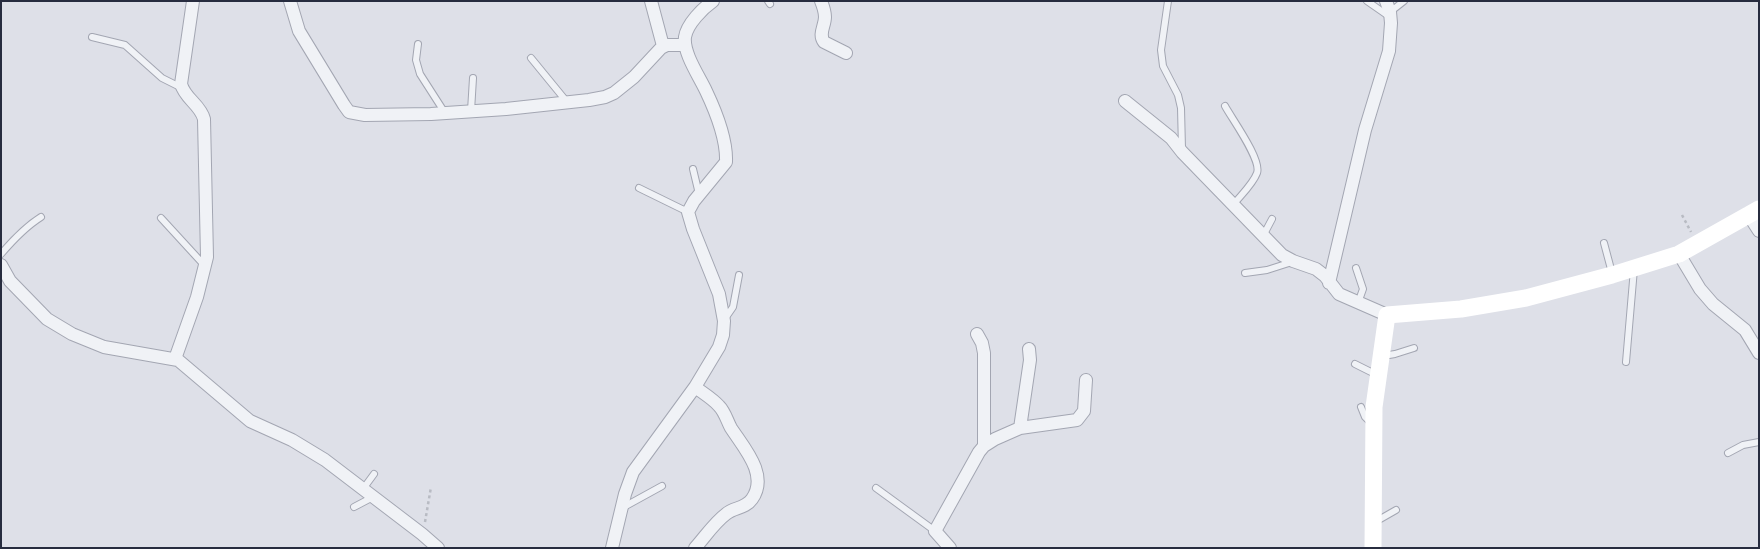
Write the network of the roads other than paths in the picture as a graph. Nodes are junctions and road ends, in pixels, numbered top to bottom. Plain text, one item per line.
1 (193, 1) edge
2 (290, 1) edge
3 (651, 1) edge
4 (714, 1) edge
5 (820, 1) edge
6 (1168, 1) edge
7 (1367, 1) edge
8 (1404, 1) edge
9 (1389, 10) edge
10 (92, 36) dead end
11 (418, 44) dead end
12 (685, 45) junction
13 (663, 46) junction
14 (846, 53) dead end
15 (531, 58) dead end
16 (473, 78) dead end
17 (182, 88) junction
18 (1125, 101) dead end
19 (568, 103) junction
20 (1225, 106) dead end
21 (471, 111) junction
22 (445, 113) junction
23 (1182, 152) junction
24 (693, 169) dead end
25 (639, 188) dead end
26 (699, 194) junction
27 (1233, 205) junction
28 (1754, 211) edge
29 (688, 212) junction
30 (41, 217) dead end
31 (161, 218) dead end
32 (1272, 219) dead end
33 (1759, 231) edge
34 (1263, 236) junction
35 (1604, 242) dead end
36 (1, 254) edge
37 (1679, 254) junction
38 (1293, 261) junction
39 (1, 265) edge
40 (205, 266) junction
41 (1356, 268) dead end
42 (1634, 268) junction
43 (1245, 273) dead end
44 (739, 275) dead end
45 (1612, 275) junction
46 (1329, 283) junction
47 (1358, 303) junction
48 (1386, 315) junction
49 (724, 321) junction
50 (977, 334) dead end
51 (1414, 348) dead end
52 (1029, 349) dead end
53 (1759, 353) edge
54 (1382, 356) junction
55 (175, 359) junction
56 (1626, 362) dead end
57 (1355, 364) dead end
58 (1379, 376) junction
59 (1086, 380) dead end
60 (695, 387) junction
61 (1361, 407) dead end
62 (1374, 424) junction
63 (1020, 428) junction
64 (1759, 442) edge
65 (984, 446) junction
66 (1728, 453) dead end
67 (374, 474) dead end
68 (662, 486) dead end
69 (876, 488) dead end
70 (363, 489) junction
71 (373, 497) junction
72 (354, 507) dead end
73 (622, 508) junction
74 (1396, 510) dead end
75 (1373, 523) junction
76 (934, 531) junction
77 (438, 548) edge
78 (612, 548) edge
79 (695, 548) edge
80 (950, 548) edge
81 (1373, 548) edge

1 - 17 street
2 - 22 street
3 - 13 street
4 - 12 street
5 - 14 street
6 - 23 lane
7 - 9 lane
8 - 9 lane
9 - 46 street
10 - 17 lane
11 - 22 lane
12 - 13 street
12 - 26 street
13 - 19 street
15 - 19 lane
16 - 21 lane
17 - 40 street
18 - 23 street
19 - 21 street
20 - 27 lane
21 - 22 street
23 - 27 street
24 - 26 lane
25 - 29 lane
26 - 29 street
27 - 34 street
28 - 33 street
28 - 37 street
29 - 49 street
30 - 36 lane
31 - 40 lane
32 - 34 lane
34 - 38 street
35 - 45 lane
37 - 42 street
37 - 53 street
38 - 43 lane
38 - 46 street
39 - 55 street
40 - 55 street
41 - 47 lane
42 - 45 street
42 - 56 lane
44 - 49 lane
45 - 48 street
46 - 47 street
47 - 48 street
48 - 54 street
49 - 60 street
50 - 65 street
51 - 54 lane
52 - 63 street
54 - 58 street
55 - 70 street
57 - 58 lane
58 - 62 street
59 - 63 street
60 - 73 street
60 - 79 street
61 - 62 lane
62 - 75 street
63 - 65 street
64 - 66 lane
65 - 76 street
67 - 70 lane
68 - 73 lane
69 - 76 lane
70 - 71 street
71 - 72 lane
71 - 77 street
73 - 78 street
74 - 75 lane
75 - 81 street
76 - 80 street

